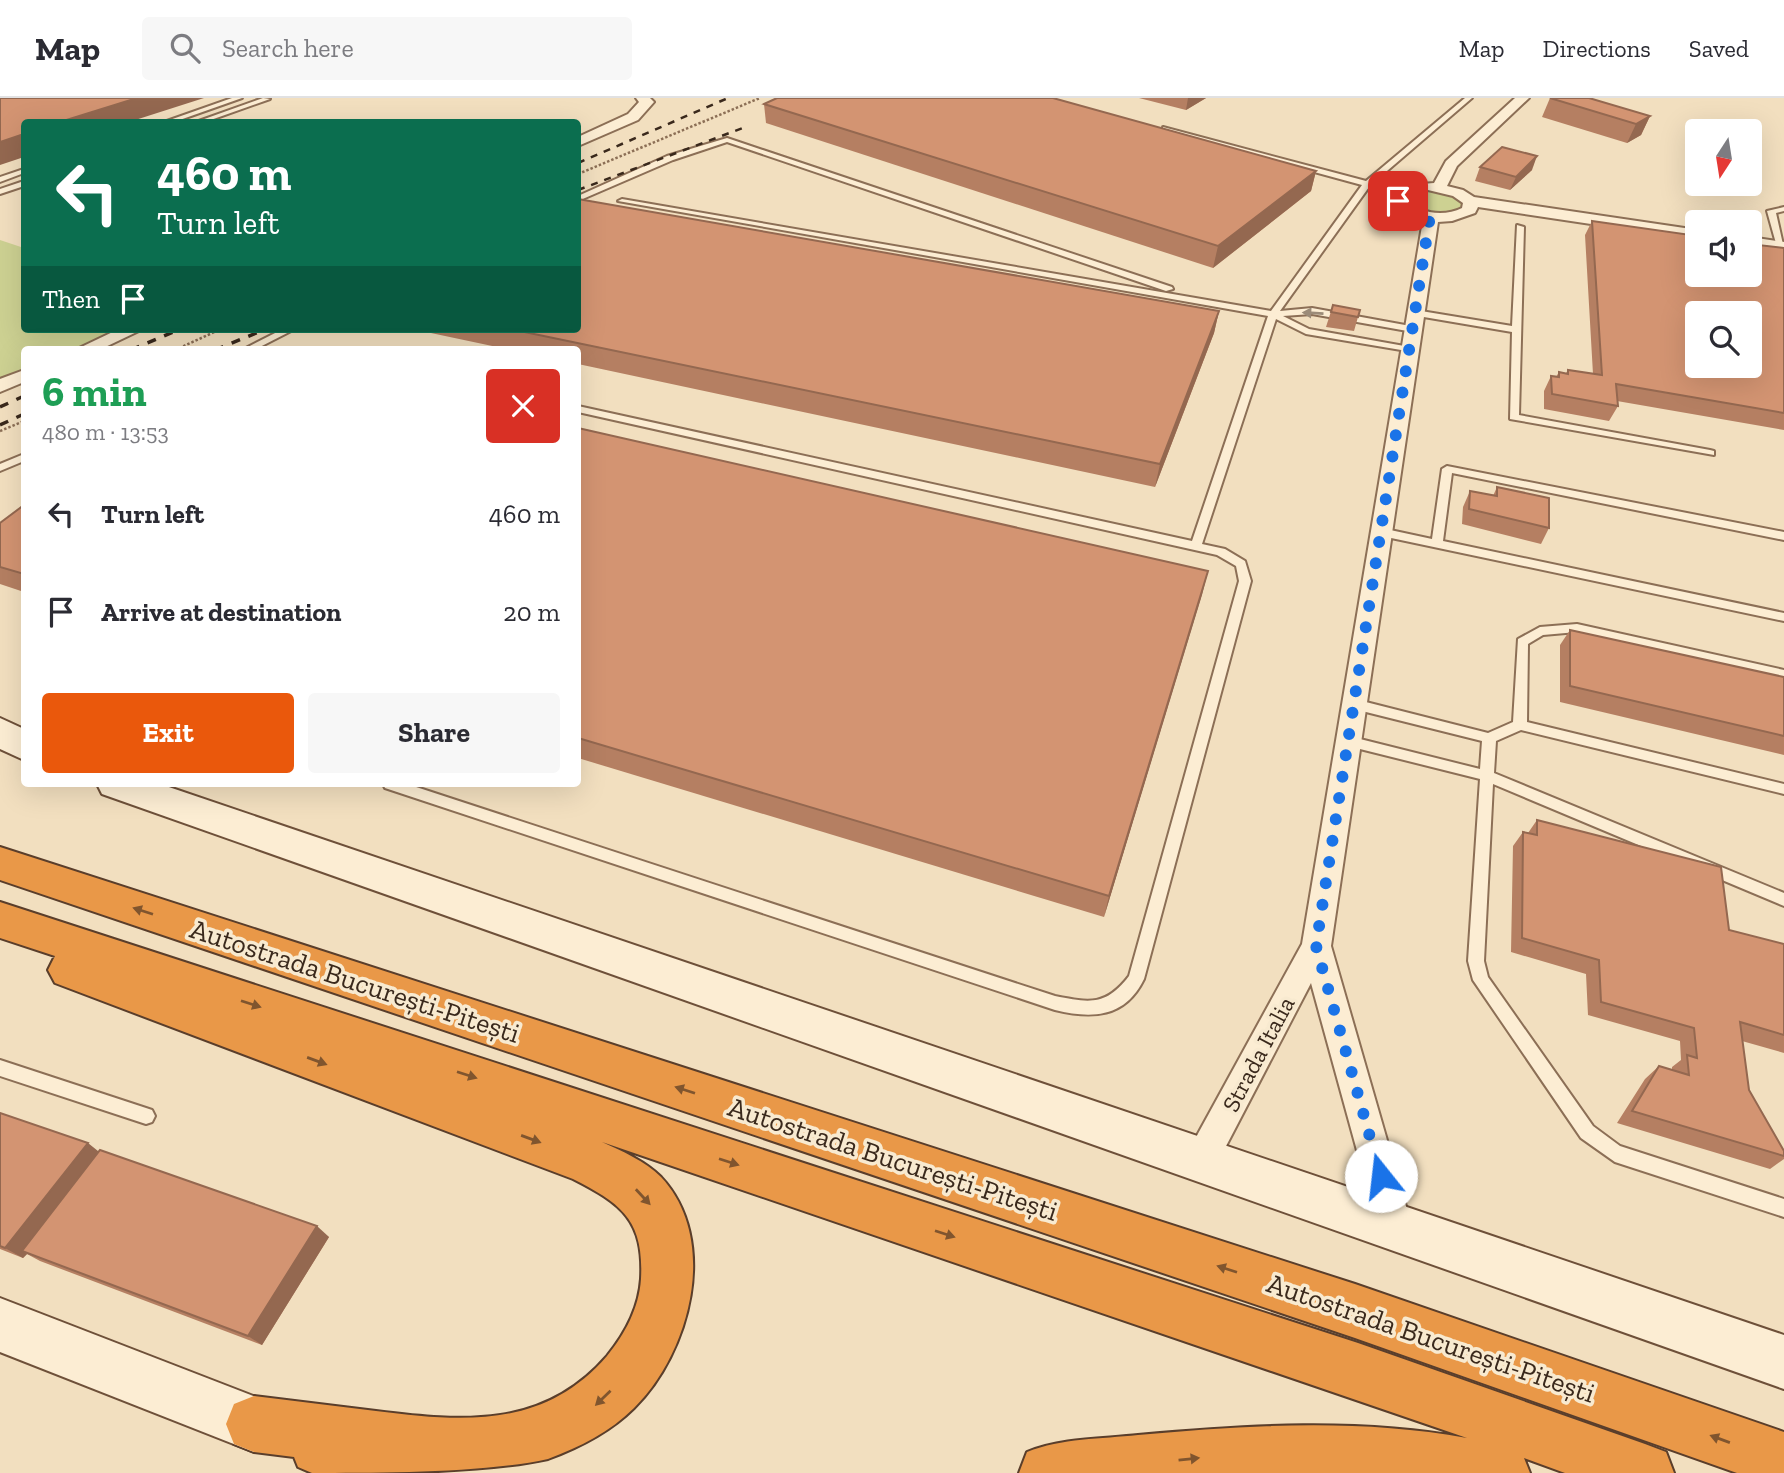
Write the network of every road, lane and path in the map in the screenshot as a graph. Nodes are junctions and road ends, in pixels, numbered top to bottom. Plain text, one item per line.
1 (239, 98) edge
2 (642, 98) edge
3 (760, 98) edge
4 (1469, 98) edge
5 (1523, 98) edge
6 (267, 99) edge
7 (176, 119) edge
8 (209, 119) edge
9 (1157, 127) edge
10 (581, 141) edge
11 (21, 172) edge
12 (581, 173) edge
13 (0, 180) edge
14 (21, 184) edge
15 (1367, 184) junction
16 (1439, 187) junction
17 (0, 192) edge
18 (1398, 192) junction
19 (581, 198) edge
20 (622, 201) dead end
21 (1470, 201) junction
22 (1784, 209) edge
23 (1430, 216) junction
24 (1520, 227) dead end
25 (1685, 233) edge
26 (1762, 244) edge
27 (1783, 247) edge
28 (1213, 303) junction
29 (1273, 314) junction
30 (1517, 330) junction
31 (1413, 331) junction
32 (124, 333) edge
33 (212, 333) edge
34 (282, 333) edge
35 (94, 346) edge
36 (184, 346) edge
37 (255, 346) edge
38 (21, 376) edge
39 (0, 386) edge
40 (581, 410) edge
41 (21, 422) edge
42 (0, 431) edge
43 (1710, 453) dead end
44 (21, 458) edge
45 (0, 468) edge
46 (1381, 532) junction
47 (1784, 536) edge
48 (1437, 544) junction
49 (1196, 546) junction
50 (1784, 617) edge
51 (1784, 675) edge
52 (1354, 704) junction
53 (1520, 725) junction
54 (0, 732) edge
55 (1489, 738) junction
56 (1348, 741) junction
57 (21, 744) edge
58 (1487, 776) junction
59 (125, 787) edge
60 (399, 787) edge
61 (1784, 789) edge
62 (0, 863) edge
63 (1784, 900) edge
64 (0, 920) edge
65 (0, 945) edge
66 (1316, 946) junction
67 (0, 1069) edge
68 (146, 1116) dead end
69 (1200, 1161) junction
70 (1784, 1208) edge
71 (1395, 1227) junction
72 (0, 1325) edge
73 (1784, 1362) edge
74 (254, 1424) junction
75 (1784, 1461) edge
76 (390, 1473) edge
77 (1048, 1473) edge
78 (1501, 1473) edge
79 (1645, 1473) edge

1 - 7 lane
2 - 10 street
3 - 12 path
4 - 15 lane
5 - 16 street
6 - 8 lane
9 - 15 lane
11 - 13 lane
14 - 17 lane
15 - 18 lane
15 - 29 lane
16 - 18 street
16 - 21 street
18 - 23 street
19 - 28 lane
20 - 28 lane
21 - 23 street
21 - 25 street
22 - 27 lane
23 - 31 street, Strada Italia
24 - 30 lane
26 - 27 street
28 - 29 lane
31 -> 29 lane
29 - 31 lane
29 - 49 lane
30 - 31 lane
30 - 43 lane
31 - 46 street, Strada Italia
32 - 35 street
33 - 36 path
34 - 37 lane
38 - 39 street
40 - 49 lane
41 - 42 path
44 - 45 lane
46 - 48 lane
46 - 52 street, Strada Italia
47 - 48 lane
48 - 50 lane
49 - 60 lane
51 - 53 lane
52 - 55 lane
52 - 56 street, Strada Italia
53 - 55 lane
53 - 61 lane
54 - 57 main road
55 - 58 lane
56 - 58 lane
56 - 66 street, Strada Italia
58 - 63 lane
58 - 70 lane
59 - 69 main road
75 -> 62 highway, Autostrada București-Pitești
64 -> 79 highway, Autostrada București-Pitești
65 -> 74 highway
66 - 69 street, Strada Italia
66 - 71 street, Strada Italia
67 - 68 lane
69 - 71 main road
71 - 73 main road
72 - 74 main road
74 - 76 highway
77 -> 78 highway

